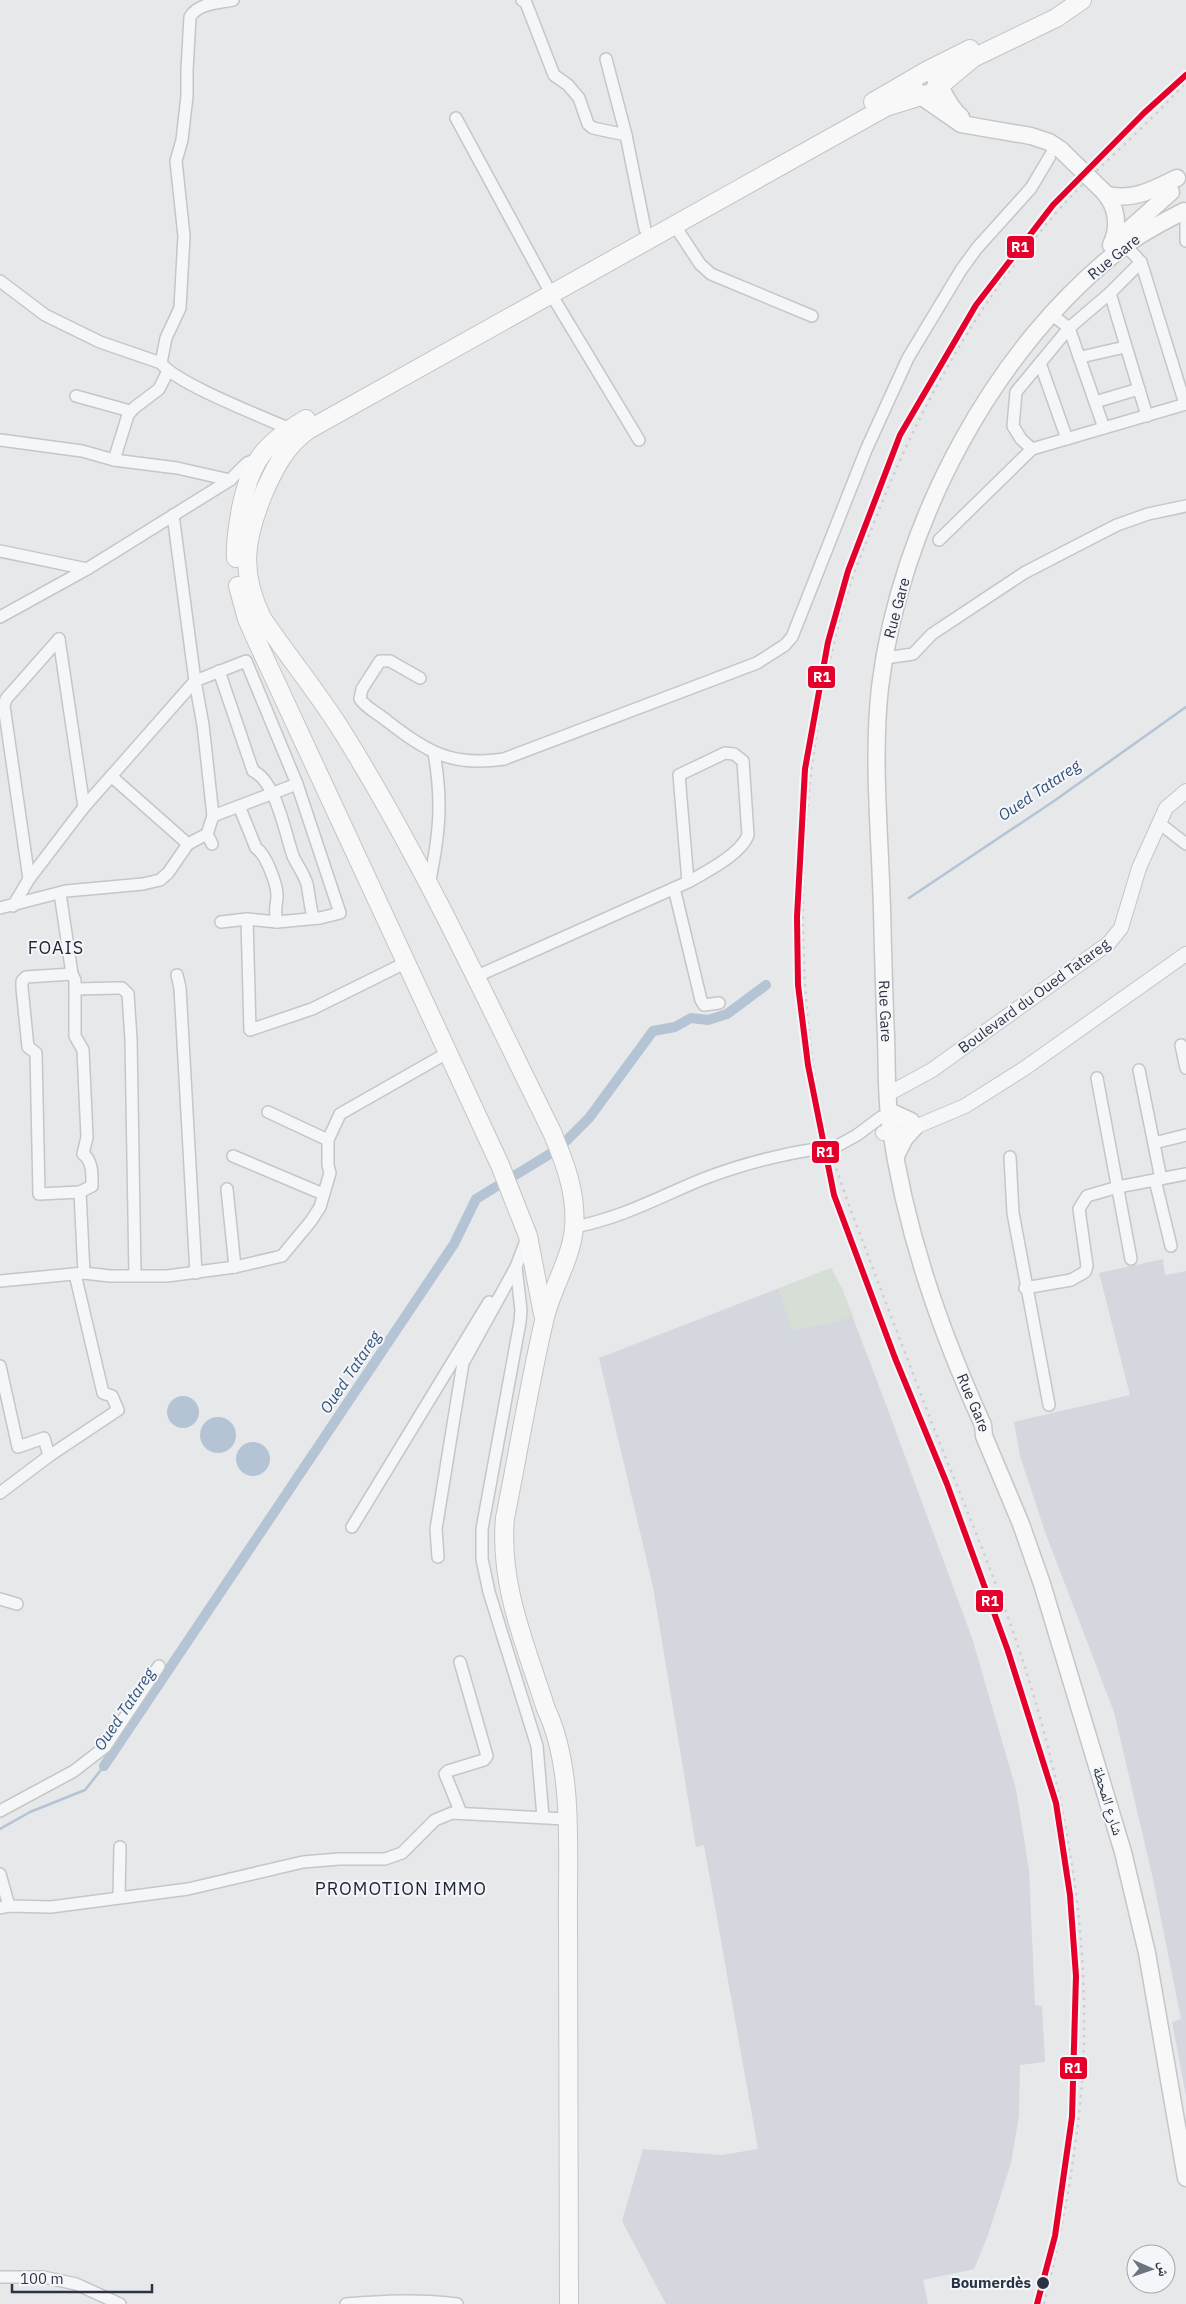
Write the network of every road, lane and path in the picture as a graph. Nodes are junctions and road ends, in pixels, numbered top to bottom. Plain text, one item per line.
1 (233, 0) edge
2 (522, 0) edge
3 (1065, 0) edge
4 (1082, 0) edge
5 (606, 59) dead end
6 (928, 70) junction
7 (910, 80) junction
8 (939, 86) junction
9 (922, 97) junction
10 (456, 118) dead end
11 (973, 126) junction
12 (626, 135) junction
13 (1059, 148) junction
14 (1182, 193) edge
15 (1107, 196) junction
16 (1155, 205) junction
17 (675, 226) junction
18 (645, 229) junction
19 (1186, 241) edge
20 (1117, 246) junction
21 (1141, 262) junction
22 (0, 281) edge
23 (549, 290) junction
24 (1110, 293) junction
25 (1051, 314) junction
26 (812, 316) dead end
27 (1069, 328) junction
28 (1125, 347) junction
29 (1081, 358) junction
30 (1040, 363) junction
31 (164, 367) junction
32 (1139, 389) junction
33 (76, 396) dead end
34 (1095, 402) junction
35 (1185, 404) edge
36 (130, 411) junction
37 (1147, 416) junction
38 (1104, 428) junction
39 (290, 429) junction
40 (1068, 439) junction
41 (0, 440) edge
42 (639, 440) dead end
43 (1032, 449) junction
44 (114, 460) junction
45 (256, 460) junction
46 (274, 471) junction
47 (238, 481) junction
48 (265, 489) junction
49 (1186, 506) edge
50 (174, 515) junction
51 (939, 540) dead end
52 (0, 551) edge
53 (87, 569) junction
54 (0, 617) edge
55 (885, 658) junction
56 (219, 671) junction
57 (420, 678) dead end
58 (195, 681) junction
59 (434, 753) junction
60 (111, 776) junction
61 (298, 784) junction
62 (1186, 791) edge
63 (273, 794) junction
64 (84, 806) junction
65 (239, 806) junction
66 (213, 816) junction
67 (1159, 823) junction
68 (188, 844) junction
69 (1186, 844) edge
70 (29, 879) junction
71 (688, 882) junction
72 (429, 887) junction
73 (674, 888) junction
74 (60, 893) junction
75 (14, 906) junction
76 (0, 908) edge
77 (313, 918) junction
78 (247, 919) junction
79 (221, 922) dead end
80 (277, 922) junction
81 (1186, 954) edge
82 (406, 963) junction
83 (72, 974) junction
84 (177, 975) dead end
85 (475, 977) junction
86 (76, 989) junction
87 (719, 1003) dead end
88 (1181, 1045) dead end
89 (447, 1054) junction
90 (1186, 1068) edge
91 (1139, 1070) dead end
92 (1097, 1078) dead end
93 (884, 1086) junction
94 (268, 1112) dead end
95 (886, 1124) junction
96 (913, 1124) junction
97 (1186, 1135) edge
98 (328, 1140) junction
99 (1154, 1142) junction
100 (839, 1144) dead end
101 (822, 1148) dead end
102 (233, 1156) dead end
103 (896, 1156) junction
104 (1010, 1157) dead end
105 (1186, 1174) edge
106 (1158, 1179) junction
107 (1118, 1187) junction
108 (227, 1189) dead end
109 (80, 1192) junction
110 (323, 1194) junction
111 (574, 1227) junction
112 (528, 1236) junction
113 (1171, 1246) dead end
114 (1131, 1259) dead end
115 (235, 1267) junction
116 (516, 1268) junction
117 (79, 1273) junction
118 (196, 1273) junction
119 (135, 1275) junction
120 (0, 1281) edge
121 (506, 1285) junction
122 (1026, 1288) junction
123 (544, 1319) junction
124 (0, 1366) edge
125 (1049, 1405) dead end
126 (984, 1436) junction
127 (49, 1456) junction
128 (0, 1492) edge
129 (352, 1527) dead end
130 (438, 1558) dead end
131 (0, 1599) edge
132 (17, 1604) dead end
133 (460, 1662) dead end
134 (160, 1666) dead end
135 (0, 1811) edge
136 (461, 1813) junction
137 (556, 1818) junction
138 (120, 1848) dead end
139 (0, 1874) edge
140 (119, 1897) junction
141 (5, 1907) edge
142 (1186, 2178) edge
143 (0, 2277) edge
144 (120, 2304) edge
145 (346, 2304) edge
146 (457, 2304) edge
147 (561, 2304) edge
148 (569, 2304) edge

1 - 31 street
2 - 12 street
3 - 6 main road
4 - 8 main road
5 - 12 street
6 - 7 main road
6 - 8 main road
7 - 9 main road
7 - 18 main road
8 - 9 main road
8 - 11 main road
9 - 11 main road
9 - 17 main road
10 - 23 street
11 - 13 main road
12 - 18 street
13 - 15 main road, bridge
13 - 59 street
14 - 15 main road
14 - 16 main road
14 - 19 street
14 - 20 main road, Rue Gare
15 - 16 main road
15 - 20 main road
16 - 20 main road, Rue Gare
17 - 23 main road
17 - 26 street
18 - 23 main road
20 - 21 street
20 - 25 main road, Rue Gare
20 - 93 main road, Rue Gare
21 - 24 street
21 - 35 street
22 - 31 street
23 - 39 main road
23 - 42 street
23 - 46 main road
24 - 27 street
24 - 28 street
25 - 27 street
25 - 55 main road, Rue Gare
27 - 29 street
27 - 30 street
28 - 29 street
28 - 32 street
29 - 34 street
30 - 40 street
30 - 43 street
31 - 36 street
31 - 39 street
32 - 34 street
32 - 37 street
33 - 36 street
34 - 38 street
35 - 37 street
36 - 44 street
37 - 38 street
38 - 40 street
39 - 45 main road
40 - 43 street
41 - 44 street
43 - 51 street
44 - 47 street
45 - 46 main road
45 - 47 main road
46 - 48 main road
47 - 48 main road
47 - 50 street
47 - 82 main road
48 - 72 main road
49 - 55 street
50 - 53 street
50 - 58 street
52 - 53 street
53 - 54 street
55 - 93 main road, Rue Gare
56 - 58 street
56 - 61 street
56 - 63 street
57 - 59 street
58 - 60 street
58 - 66 street
59 - 72 street
60 - 64 street
60 - 68 street
61 - 63 street
61 - 77 street
62 - 67 street, Boulevard du Oued Tatareg
63 - 65 street
63 - 77 street
64 - 70 street
64 - 70 street
65 - 66 street
65 - 80 street
66 - 68 street
67 - 69 street
67 - 93 street, Boulevard du Oued Tatareg
68 - 74 street
70 - 75 street
71 - 71 street
71 - 73 street
72 - 85 main road
73 - 85 street
73 - 87 street
74 - 75 street
74 - 83 street
75 - 76 street
77 - 80 street
78 - 79 street
78 - 80 street
78 - 82 street
81 - 96 street
82 - 89 main road
83 - 86 street
83 - 109 street
84 - 118 street
85 - 111 main road
86 - 109 street
86 - 119 street
88 - 90 street
89 - 98 street
89 - 112 main road
91 - 99 street
92 - 107 street
93 - 95 main road, Rue Gare
94 - 98 street
95 - 96 main road
95 - 96 street
95 - 100 street
95 - 103 main road, Rue Gare
95 - 126 main road, Rue Gare
96 - 103 main road
97 - 99 street
98 - 110 street
99 - 106 street
101 - 111 street
102 - 110 street
103 - 126 main road, Rue Gare
104 - 122 street
105 - 106 street
106 - 107 street
106 - 113 street
107 - 114 street
107 - 122 street
108 - 115 street
109 - 117 street
110 - 115 street
111 - 123 main road
112 - 116 street
112 - 123 main road
115 - 118 street
116 - 121 street
116 - 137 street
117 - 119 street
117 - 120 street
117 - 127 street
118 - 119 street
121 - 129 street
121 - 130 street
122 - 125 street
123 - 137 main road
124 - 127 street
126 - 142 main road, شارع المحطة
127 - 128 street
131 - 132 street
133 - 136 street
134 - 135 street
136 - 137 street
136 - 140 street
137 - 147 main road
137 - 148 main road
138 - 140 street
139 - 141 street
140 - 141 street
143 - 144 street
145 - 146 street

